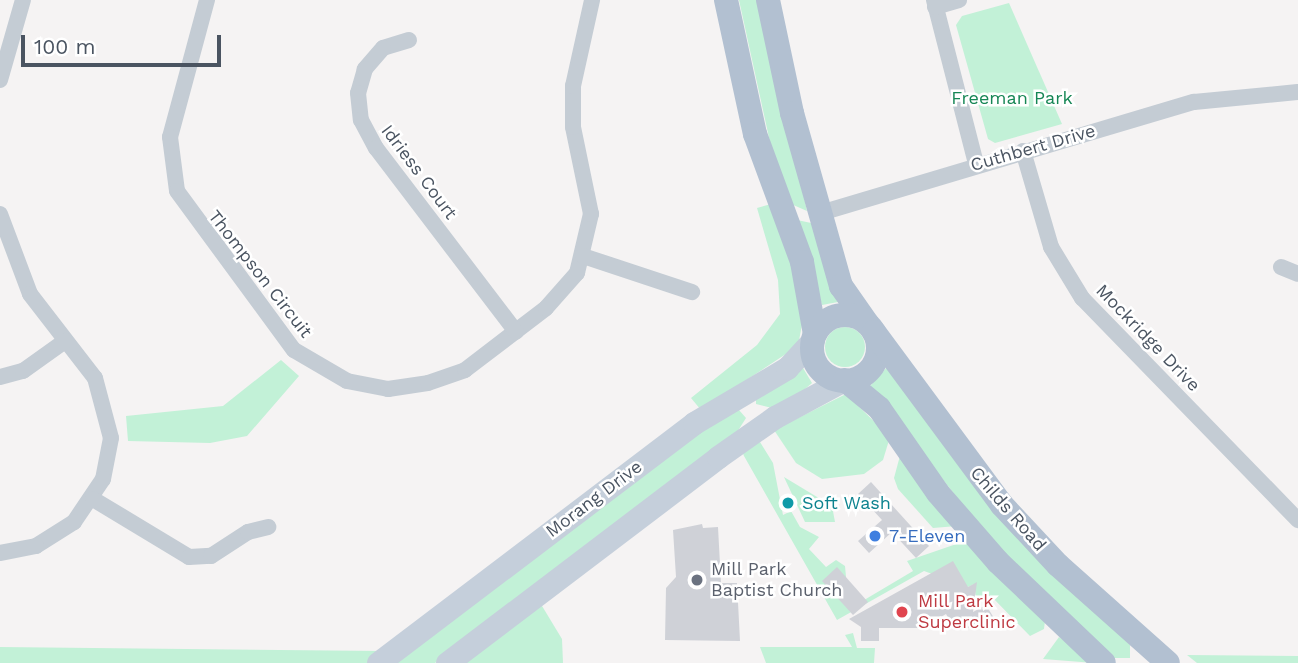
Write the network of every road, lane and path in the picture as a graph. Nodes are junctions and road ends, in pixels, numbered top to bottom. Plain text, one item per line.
1 (23, 0) edge
2 (207, 0) edge
3 (592, 0) edge
4 (726, 0) edge
5 (768, 0) edge
6 (958, 0) edge
7 (935, 3) edge
8 (409, 40) dead end
9 (0, 80) edge
10 (1298, 92) edge
11 (1023, 151) junction
12 (976, 164) junction
13 (776, 199) junction
14 (824, 212) junction
15 (0, 214) edge
16 (583, 256) junction
17 (1281, 267) dead end
18 (1298, 274) edge
19 (692, 292) dead end
20 (870, 328) junction
21 (516, 332) junction
22 (814, 337) junction
23 (65, 341) junction
24 (0, 377) edge
25 (844, 380) junction
26 (740, 392) junction
27 (762, 426) junction
28 (93, 499) junction
29 (1298, 520) edge
30 (268, 527) dead end
31 (0, 553) edge
32 (1151, 658) edge
33 (378, 663) edge
34 (447, 663) edge
35 (1104, 663) edge

1 - 9 street
2 - 21 street, Thompson Circuit
3 - 16 street, Thompson Circuit
4 - 13 main road
5 - 14 main road, Childs Road
6 - 7 street
7 - 12 street
8 - 21 street, Idriess Court
10 - 11 street, Cuthbert Drive
11 - 12 street, Cuthbert Drive
11 - 29 street, Mockridge Drive
12 - 14 street, Cuthbert Drive
13 - 14 main road, Cuthbert Drive
13 - 22 main road
14 - 20 main road, Childs Road
15 - 23 street
16 - 19 street
16 - 21 street, Thompson Circuit
17 - 18 street
20 - 22 main road
20 - 25 main road
20 - 32 main road, Childs Road
22 - 25 main road
22 - 26 main road, Morang Drive
23 - 24 street
23 - 28 street
25 - 27 main road
25 - 35 main road
26 - 27 main road
26 - 33 main road, Morang Drive
27 - 34 main road
28 - 30 street
28 - 31 street

